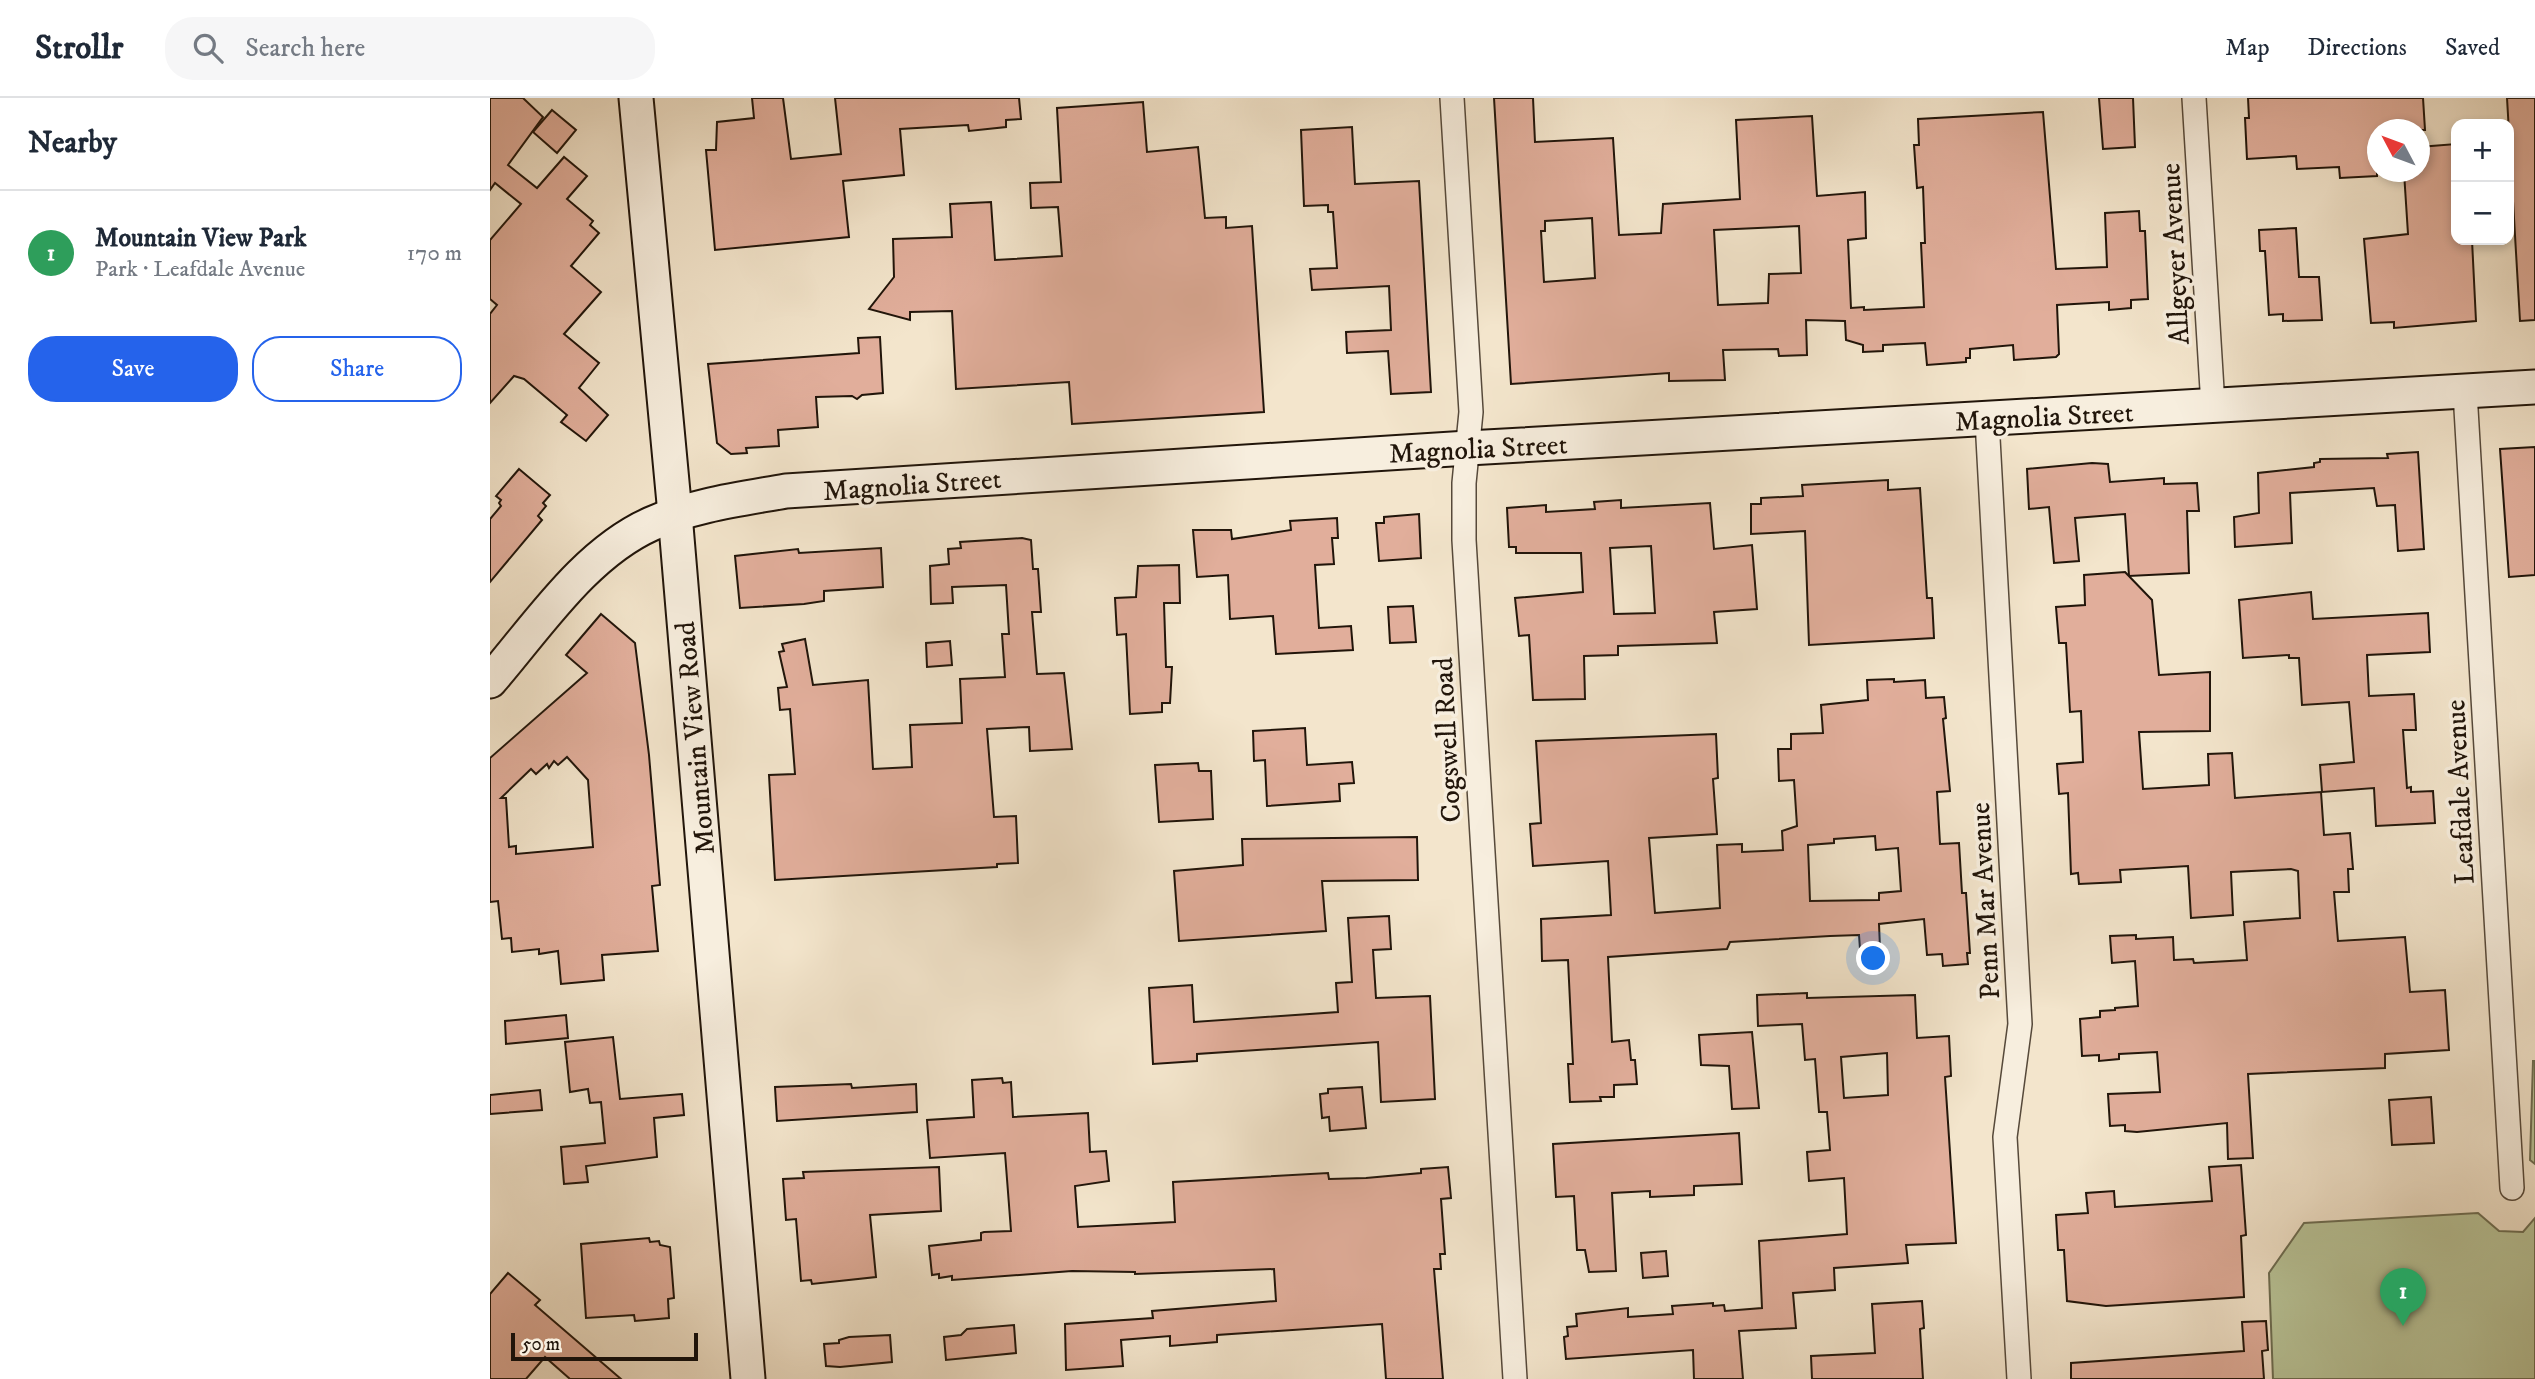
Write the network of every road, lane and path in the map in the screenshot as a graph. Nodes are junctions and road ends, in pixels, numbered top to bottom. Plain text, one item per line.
1 (636, 98) edge
2 (1452, 98) edge
3 (2194, 98) edge
4 (2535, 387) edge
5 (2465, 392) junction
6 (2213, 406) junction
7 (1987, 420) junction
8 (1468, 448) junction
9 (675, 514) junction
10 (490, 681) edge
11 (2512, 1188) dead end
12 (748, 1379) edge
13 (1514, 1379) edge
14 (2019, 1379) edge

1 - 9 street, Mountain View Road
2 - 8 street, Cogswell Road
3 - 6 street, Allgeyer Avenue
4 - 5 street, Magnolia Street
5 - 6 street, Magnolia Street
5 - 11 street, Leafdale Avenue
6 - 7 street, Magnolia Street
7 - 8 street, Magnolia Street
7 - 14 street, Penn Mar Avenue
8 - 9 street, Magnolia Street
8 - 13 street, Cogswell Road
9 - 10 street, Magnolia Street
9 - 12 street, Mountain View Road

